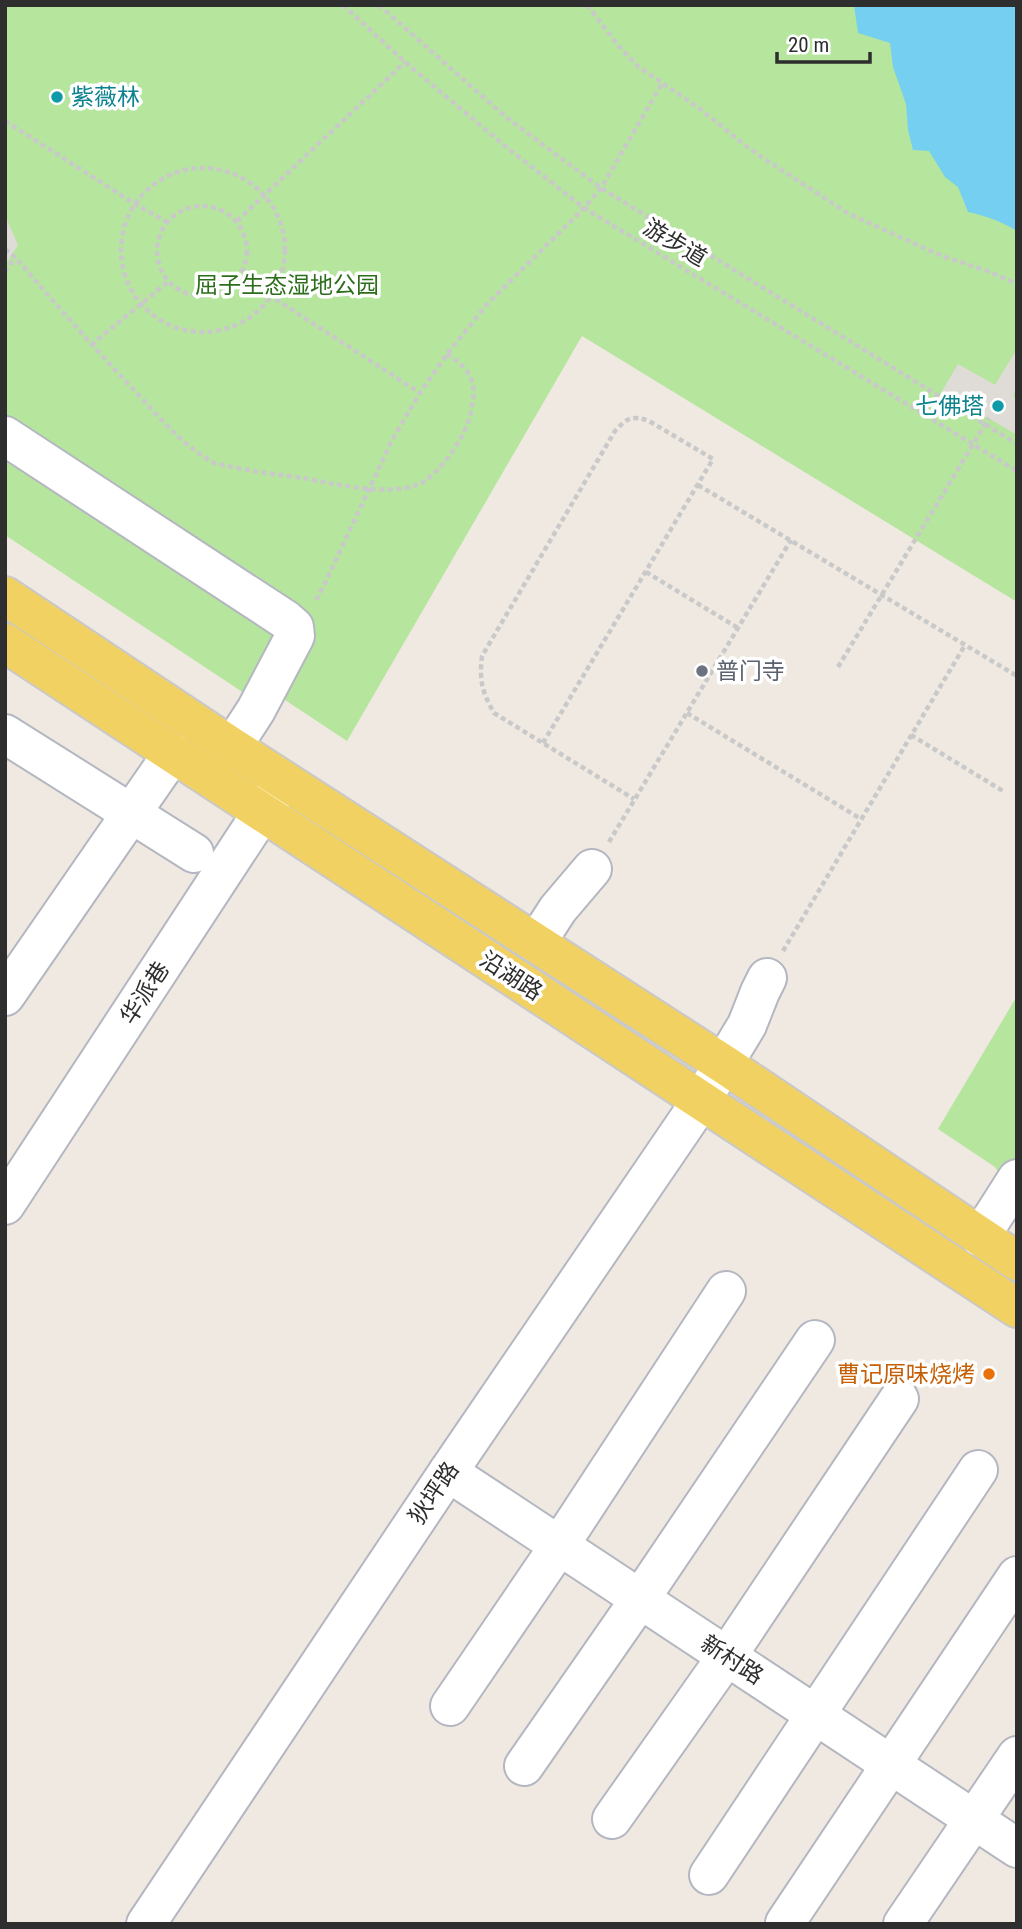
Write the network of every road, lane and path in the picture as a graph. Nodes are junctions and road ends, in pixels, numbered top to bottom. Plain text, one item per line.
1 (343, 5) edge
2 (379, 5) edge
3 (587, 5) edge
4 (405, 62) junction
5 (663, 82) junction
6 (5, 121) edge
7 (601, 188) junction
8 (265, 195) junction
9 (135, 204) junction
10 (584, 208) junction
11 (237, 221) junction
12 (167, 222) junction
13 (5, 250) edge
14 (15, 257) junction
15 (5, 272) edge
16 (240, 276) junction
17 (169, 282) junction
18 (1017, 284) edge
19 (271, 296) junction
20 (141, 304) junction
21 (91, 345) junction
22 (447, 354) junction
23 (420, 393) junction
24 (989, 418) dead end
25 (985, 425) junction
26 (5, 436) edge
27 (1017, 444) edge
28 (973, 446) junction
29 (1017, 471) edge
30 (698, 485) junction
31 (368, 489) junction
32 (792, 540) junction
33 (646, 572) junction
34 (881, 594) junction
35 (5, 596) edge
36 (738, 628) junction
37 (295, 636) junction
38 (5, 643) edge
39 (965, 645) junction
40 (838, 667) dead end
41 (1017, 676) edge
42 (687, 713) junction
43 (911, 735) junction
44 (544, 743) junction
45 (232, 747) junction
46 (10, 748) edge
47 (173, 753) junction
48 (283, 780) junction
49 (1003, 791) dead end
50 (634, 799) junction
51 (132, 812) junction
52 (263, 812) junction
53 (861, 819) junction
54 (194, 853) dead end
55 (592, 869) joint
56 (536, 943) junction
57 (767, 978) joint
58 (5, 996) edge
59 (724, 1065) junction
60 (701, 1101) junction
61 (1017, 1179) edge
62 (5, 1205) edge
63 (980, 1237) junction
64 (1017, 1261) edge
65 (726, 1291) dead end
66 (1017, 1308) edge
67 (816, 1340) dead end
68 (899, 1399) dead end
69 (978, 1470) dead end
70 (448, 1472) junction
71 (559, 1546) junction
72 (1017, 1576) edge
73 (640, 1599) junction
74 (727, 1656) junction
75 (450, 1706) dead end
76 (815, 1715) junction
77 (1017, 1756) edge
78 (892, 1765) junction
79 (524, 1766) dead end
80 (612, 1819) dead end
81 (974, 1820) junction
82 (1017, 1848) edge
83 (709, 1875) dead end
84 (158, 1920) edge
85 (785, 1923) edge
86 (903, 1924) edge

1 - 4 path, 游步道
2 - 7 path
3 - 5 path
4 - 8 path
4 - 10 path, 游步道
5 - 7 path
5 - 18 path
6 - 9 path
7 - 10 path
7 - 25 path
8 - 9 path
8 - 11 path
8 - 19 path
9 - 12 path
9 - 20 path
10 - 22 path
10 - 28 path, 游步道
11 - 12 path
11 - 16 path
12 - 17 path
13 - 14 path
14 - 15 path
14 - 21 path
16 - 17 path
16 - 19 path
17 - 20 path
19 - 20 path
19 - 23 path
20 - 21 path
21 - 31 path
22 - 23 path
22 - 31 path
23 - 31 path
24 - 25 path
25 - 27 path
25 - 28 path
26 - 37 street
28 - 29 path, 游步道
28 - 34 path
30 - 32 path
30 - 33 path
30 - 44 path
31 - 37 path
32 - 34 path
32 - 36 path
33 - 36 path
33 - 44 path
34 - 39 path
34 - 40 path
35 - 45 main road, 沿湖路
36 - 42 path
37 - 45 street
38 - 47 main road, 沿湖路
39 - 41 path
39 - 43 path
42 - 50 path
42 - 53 path
43 - 49 path
43 - 53 path
44 - 50 path
45 - 48 main road, 沿湖路
46 - 51 street
47 - 51 street
47 - 52 main road, 沿湖路
48 - 52 street, 华派巷
48 - 56 main road, 沿湖路
50 - 55 path
51 - 54 street
51 - 58 street
52 - 60 main road, 沿湖路
52 - 62 street, 华派巷
53 - 57 path
55 - 56 street
56 - 59 main road, 沿湖路
57 - 59 street, 狄坪路
59 - 60 street, 狄坪路
59 - 63 main road, 沿湖路
60 - 66 main road, 沿湖路
60 - 70 street, 狄坪路
61 - 63 street
63 - 64 main road, 沿湖路
65 - 71 street
67 - 73 street
68 - 74 street
69 - 76 street
70 - 71 street, 新村路
70 - 84 street, 狄坪路
71 - 73 street, 新村路
71 - 75 street
72 - 78 street
73 - 74 street, 新村路
73 - 79 street
74 - 76 street, 新村路
74 - 80 street
76 - 78 street, 新村路
76 - 83 street
77 - 81 street
78 - 81 street, 新村路
78 - 85 street
81 - 82 street, 新村路
81 - 86 street

